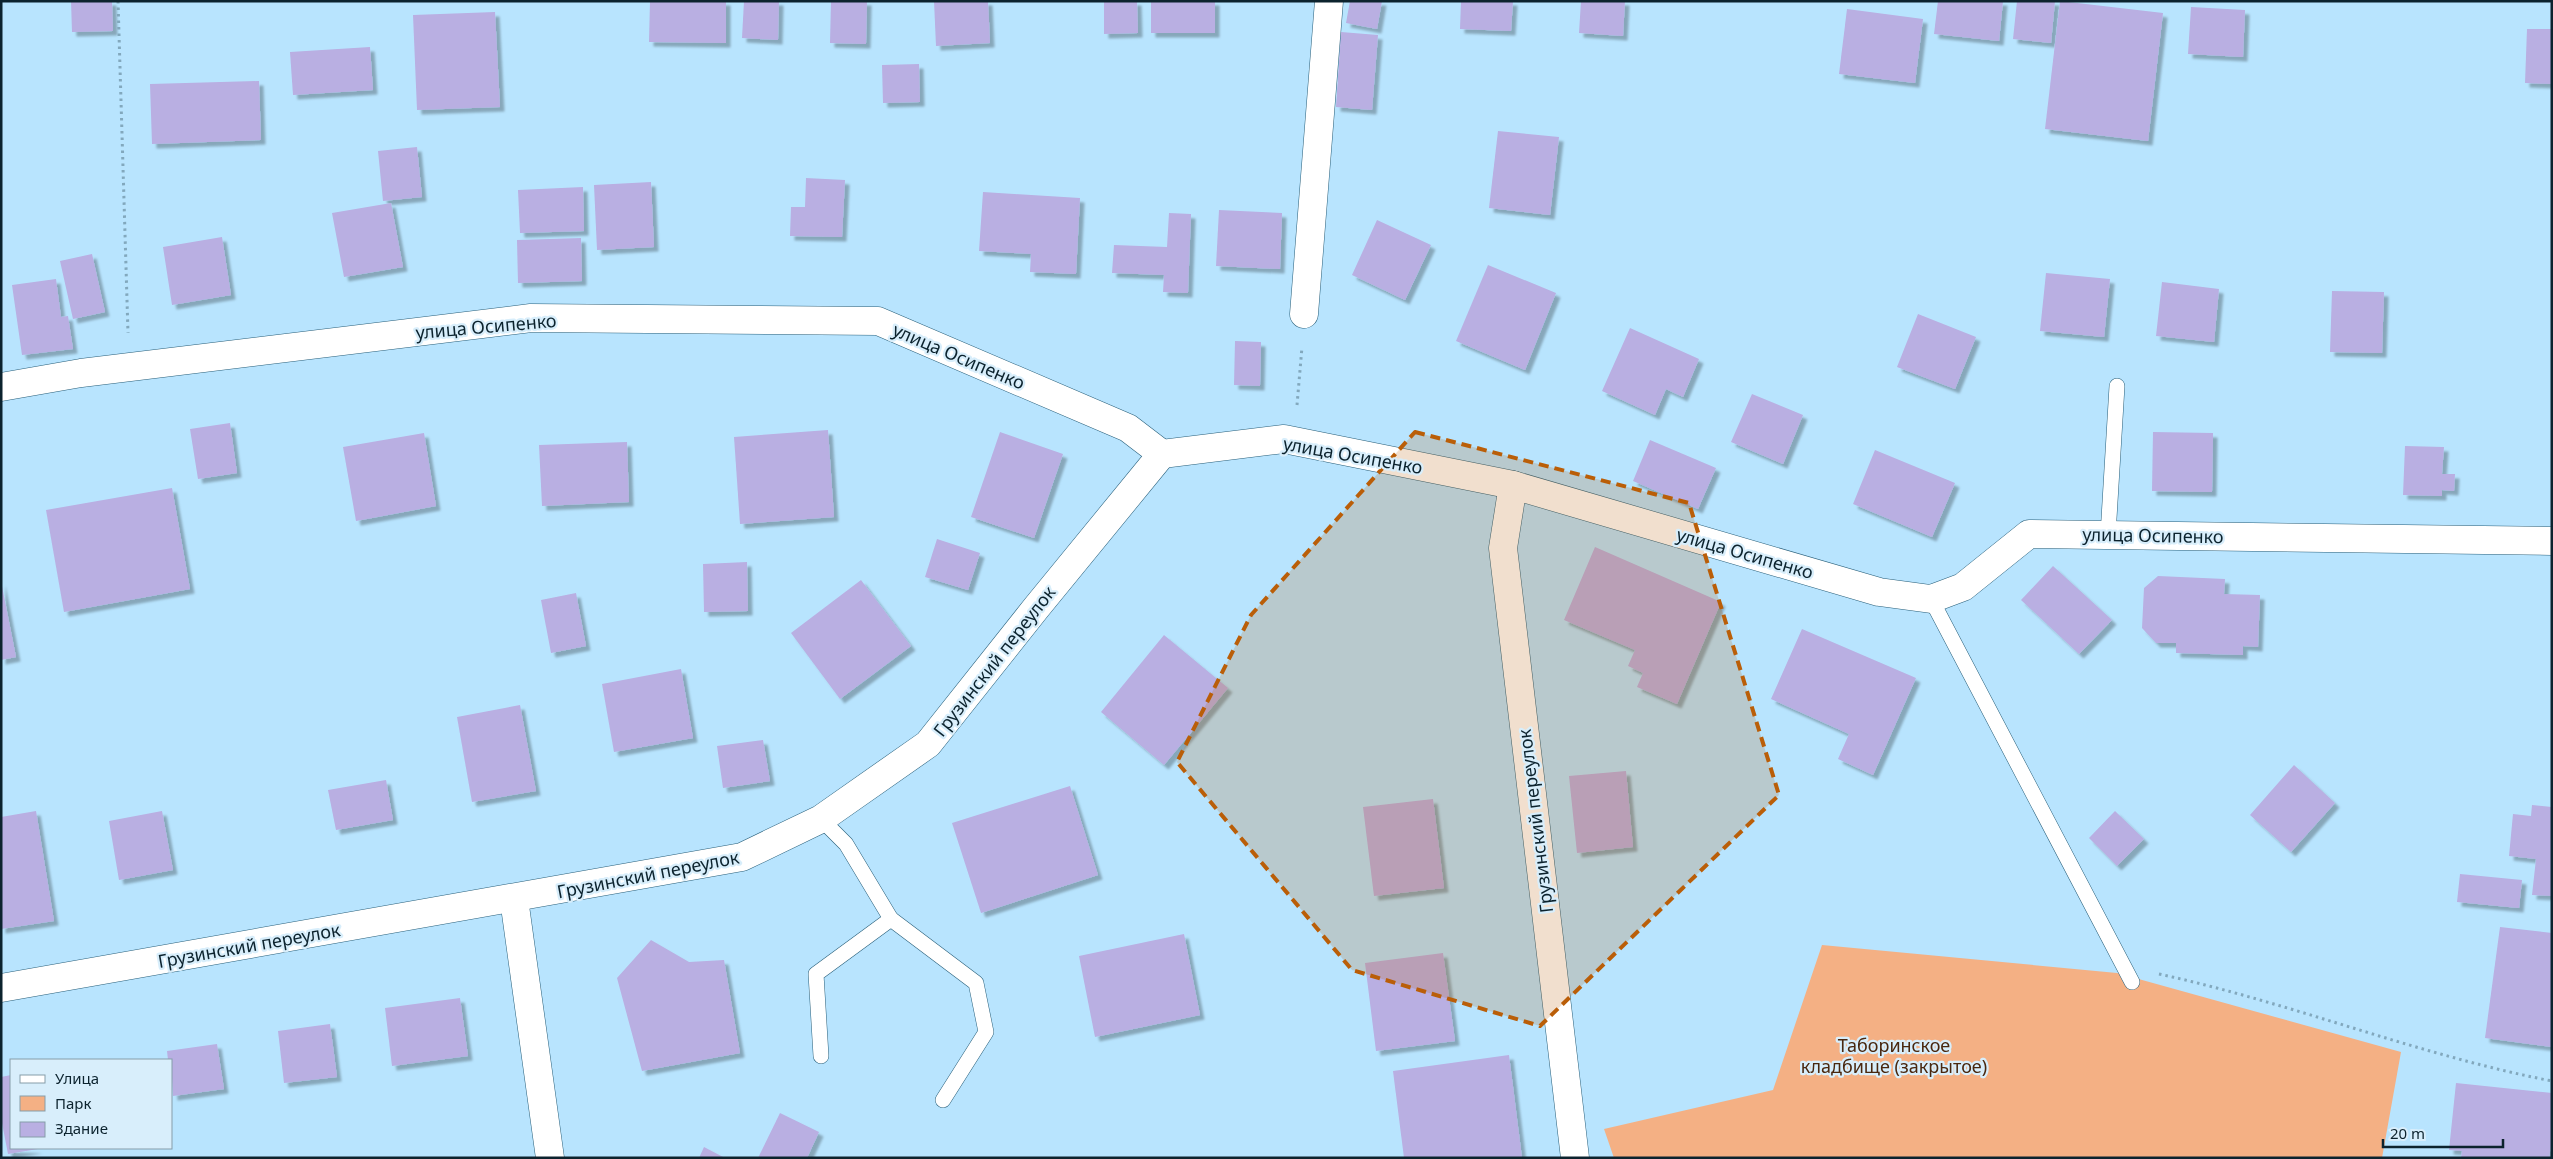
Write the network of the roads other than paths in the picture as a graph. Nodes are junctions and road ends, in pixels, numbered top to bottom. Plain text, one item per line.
1 (1329, 1) edge
2 (1304, 314) road end
3 (2117, 386) dead end
4 (1, 387) edge
5 (1162, 454) junction
6 (1513, 486) junction
7 (2108, 535) junction
8 (2552, 541) edge
9 (1931, 599) junction
10 (821, 819) junction
11 (514, 899) junction
12 (891, 919) junction
13 (2132, 982) dead end
14 (1, 988) edge
15 (821, 1056) dead end
16 (943, 1100) dead end
17 (550, 1158) edge
18 (1575, 1158) edge

1 - 2 street
3 - 7 lane
4 - 5 street, улица Осипенко
5 - 6 street, улица Осипенко
5 - 10 street, Грузинский переулок
6 - 9 street, улица Осипенко
6 - 18 street, Грузинский переулок
7 - 8 street, улица Осипенко
7 - 9 street, улица Осипенко
9 - 13 lane
10 - 11 street, Грузинский переулок
10 - 12 lane
11 - 14 street, Грузинский переулок
11 - 17 street
12 - 15 lane
12 - 16 lane

